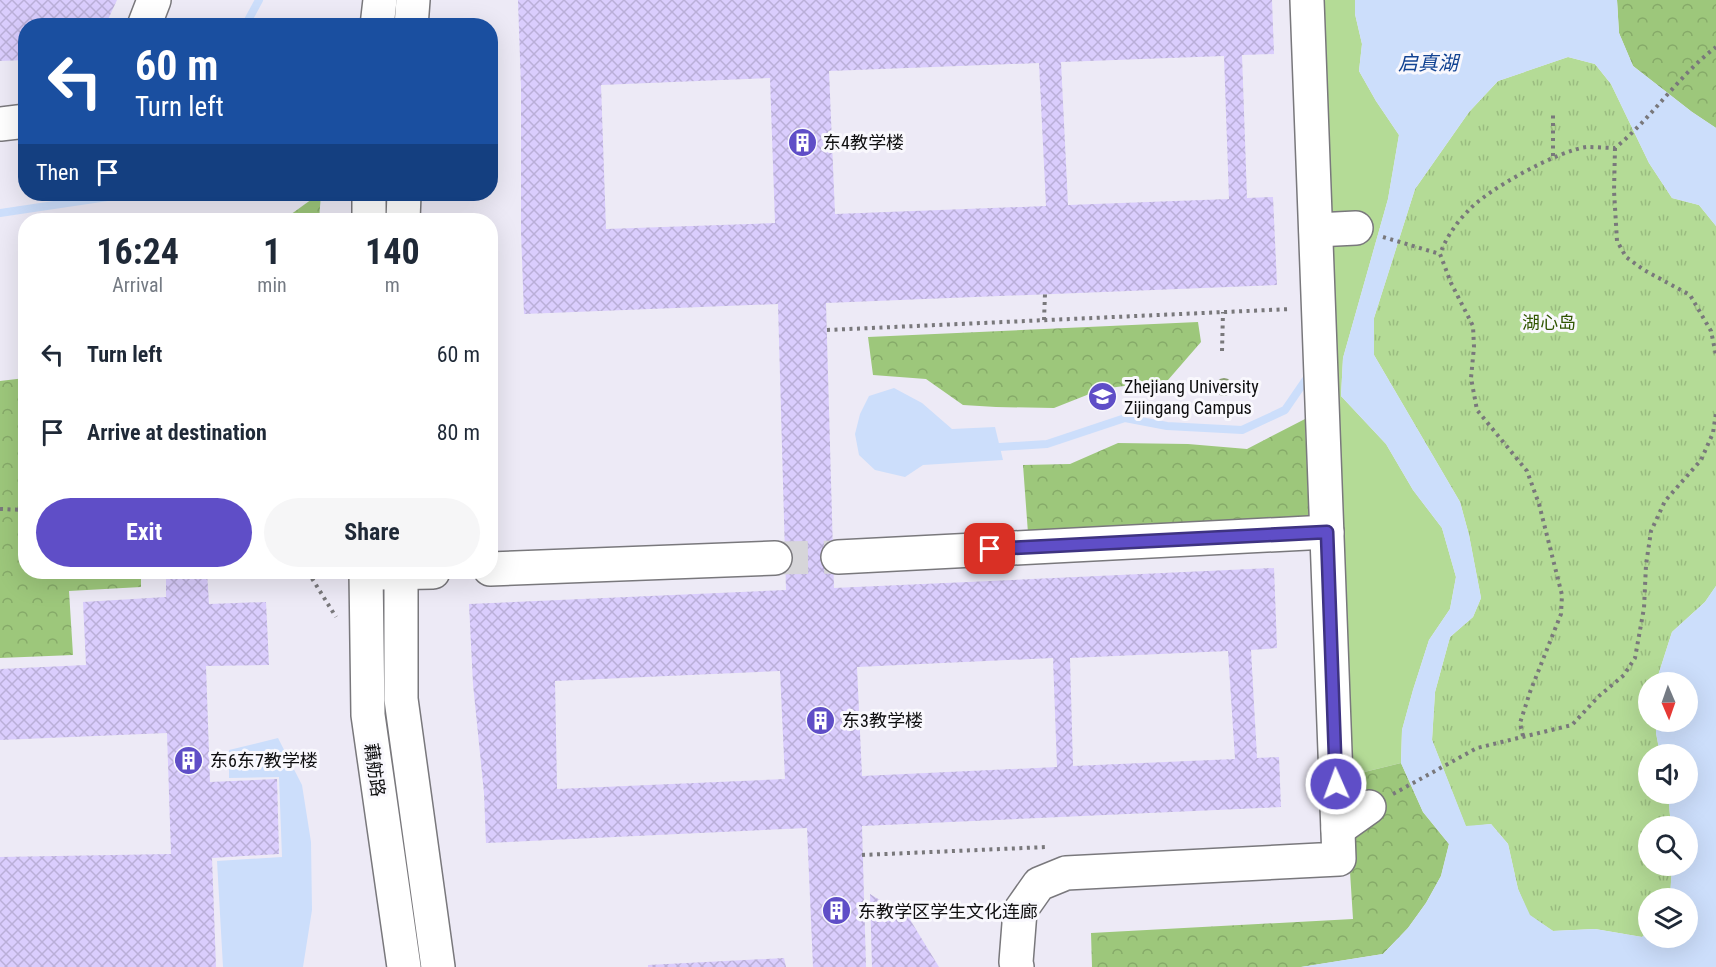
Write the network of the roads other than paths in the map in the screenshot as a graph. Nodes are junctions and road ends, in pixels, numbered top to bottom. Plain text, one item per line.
1 (154, 0) edge
2 (380, 0) edge
3 (413, 0) edge
4 (1307, 0) edge
5 (147, 18) edge
6 (378, 18) edge
7 (412, 18) edge
8 (18, 122) edge
9 (0, 124) edge
10 (1356, 228) road end
11 (1316, 230) junction
12 (1327, 532) junction
13 (838, 556) tunnel mouth
14 (775, 558) tunnel mouth
15 (498, 569) edge
16 (366, 579) edge
17 (410, 579) edge
18 (1369, 807) road end
19 (1338, 829) junction
20 (404, 967) edge
21 (438, 967) edge
22 (1017, 967) edge

1 - 5 street
2 - 6 street
3 - 7 street
4 - 11 street
8 - 9 street
10 - 11 street
11 - 12 street
12 - 13 street
12 - 19 street
14 - 15 street
16 - 20 street, 藕舫路
17 - 21 street, 藕舫路
18 - 19 street
19 - 22 street

